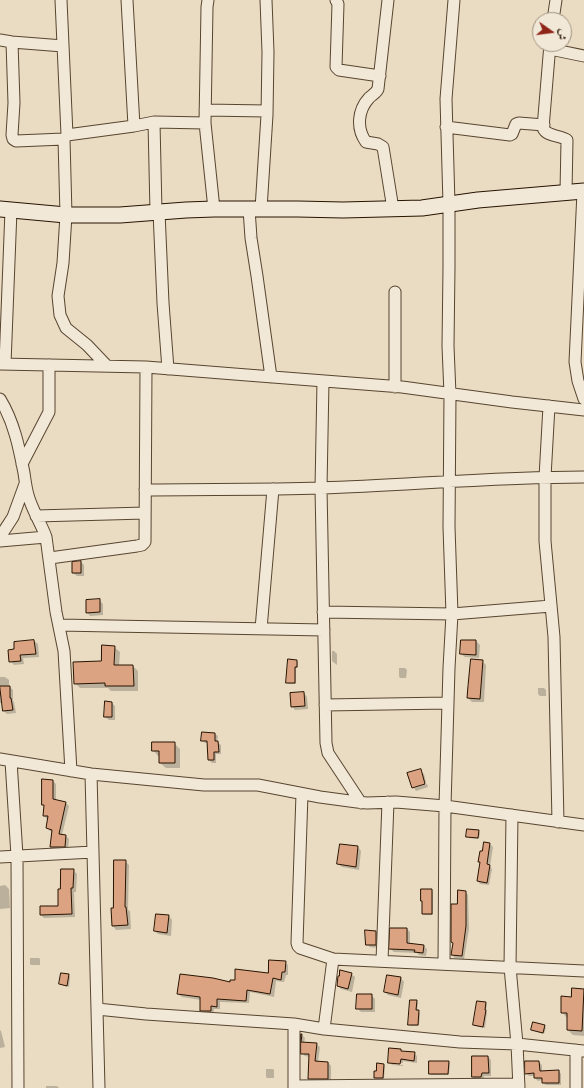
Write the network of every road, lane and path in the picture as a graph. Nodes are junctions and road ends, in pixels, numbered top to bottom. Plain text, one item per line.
1 (61, 0) edge
2 (127, 0) edge
3 (208, 0) edge
4 (266, 0) edge
5 (333, 0) edge
6 (388, 0) edge
7 (454, 0) edge
8 (556, 0) edge
9 (554, 12) edge
10 (0, 40) edge
11 (12, 42) junction
12 (63, 46) junction
13 (550, 52) edge
14 (570, 52) edge
15 (584, 56) edge
16 (380, 76) junction
17 (205, 110) junction
18 (267, 111) junction
19 (154, 122) junction
20 (206, 123) junction
21 (544, 125) junction
22 (134, 126) junction
23 (446, 127) junction
24 (66, 137) junction
25 (583, 191) edge
26 (566, 192) junction
27 (449, 204) junction
28 (5, 209) edge
29 (214, 209) junction
30 (255, 209) junction
31 (393, 209) junction
32 (158, 212) junction
33 (66, 215) junction
34 (581, 272) edge
35 (395, 292) dead end
36 (3, 364) edge
37 (49, 365) junction
38 (107, 366) junction
39 (146, 367) junction
40 (168, 369) junction
41 (271, 377) junction
42 (322, 381) junction
43 (395, 387) junction
44 (450, 394) junction
45 (584, 399) edge
46 (0, 400) edge
47 (549, 406) junction
48 (584, 410) edge
49 (22, 464) junction
50 (545, 477) junction
51 (584, 477) edge
52 (449, 481) junction
53 (25, 483) junction
54 (321, 488) junction
55 (273, 489) junction
56 (145, 490) junction
57 (145, 513) junction
58 (36, 516) junction
59 (46, 537) junction
60 (0, 538) edge
61 (0, 541) edge
62 (50, 558) junction
63 (551, 606) junction
64 (323, 612) junction
65 (452, 614) junction
66 (59, 625) junction
67 (261, 629) junction
68 (324, 630) junction
69 (448, 703) junction
70 (325, 705) junction
71 (0, 759) edge
72 (11, 761) junction
73 (71, 771) junction
74 (91, 774) junction
75 (302, 794) junction
76 (388, 802) junction
77 (361, 803) junction
78 (445, 806) junction
79 (512, 815) junction
80 (558, 822) junction
81 (584, 825) edge
82 (93, 852) junction
83 (17, 856) junction
84 (0, 857) edge
85 (333, 959) junction
86 (382, 961) junction
87 (444, 964) junction
88 (510, 967) junction
89 (584, 971) edge
90 (96, 1009) junction
91 (294, 1024) junction
92 (324, 1029) junction
93 (517, 1044) junction
94 (580, 1050) edge
95 (519, 1086) edge
96 (294, 1087) edge
97 (18, 1088) edge
98 (98, 1088) edge
99 (576, 1088) edge

1 - 12 street
2 - 22 street
3 - 17 street
4 - 18 street
5 - 16 street
6 - 16 street
7 - 23 street
8 - 9 street
10 - 11 street
11 - 12 street
11 - 24 street
12 - 24 street
13 - 21 street
14 - 15 street
16 - 31 street
17 - 18 street
17 - 20 street
18 - 30 street
19 - 20 street
19 - 22 street
19 - 32 street
20 - 29 street
21 - 23 street
21 - 26 street
22 - 24 street
23 - 27 street
24 - 33 street
25 - 26 street
25 - 34 street
26 - 27 street
27 - 31 street
27 - 44 street
28 - 33 street
28 - 36 street
29 - 30 street
29 - 32 street
30 - 31 street
30 - 41 street
32 - 33 street
32 - 40 street
33 - 38 street
34 - 45 street
35 - 43 street
36 - 37 street
37 - 38 street
37 - 49 street
38 - 39 street
39 - 40 street
39 - 56 street
40 - 41 street
41 - 42 street
42 - 43 street
42 - 54 street
43 - 44 street
44 - 47 street
44 - 52 street
46 - 49 street
47 - 48 street
47 - 50 street
49 - 53 street
50 - 51 street
50 - 52 street
50 - 63 street
52 - 54 street
52 - 65 street
53 - 58 street
53 - 60 street
54 - 55 street
54 - 64 street
55 - 56 street
55 - 67 street
56 - 57 street
57 - 58 street
57 - 62 street
58 - 59 street
59 - 61 street
59 - 62 street
62 - 66 street
63 - 65 street
63 - 80 street
64 - 65 street
64 - 68 street
65 - 69 street
66 - 67 street
66 - 73 street
67 - 68 street
68 - 70 street
69 - 70 street
69 - 78 street
70 - 77 street
71 - 72 street
72 - 73 street
72 - 83 street
73 - 74 street
74 - 75 street
74 - 82 street
75 - 77 street
75 - 85 street
76 - 77 street
76 - 78 street
76 - 86 street
78 - 79 street
78 - 87 street
79 - 80 street
79 - 88 street
80 - 81 street
82 - 83 street
82 - 90 street
83 - 84 street
83 - 97 street
85 - 86 street
85 - 92 street
86 - 87 street
87 - 88 street
88 - 89 street
88 - 93 street
90 - 91 street
90 - 98 street
91 - 92 street
91 - 96 street
92 - 93 street
93 - 94 street
93 - 95 street
94 - 99 street
95 - 96 street

